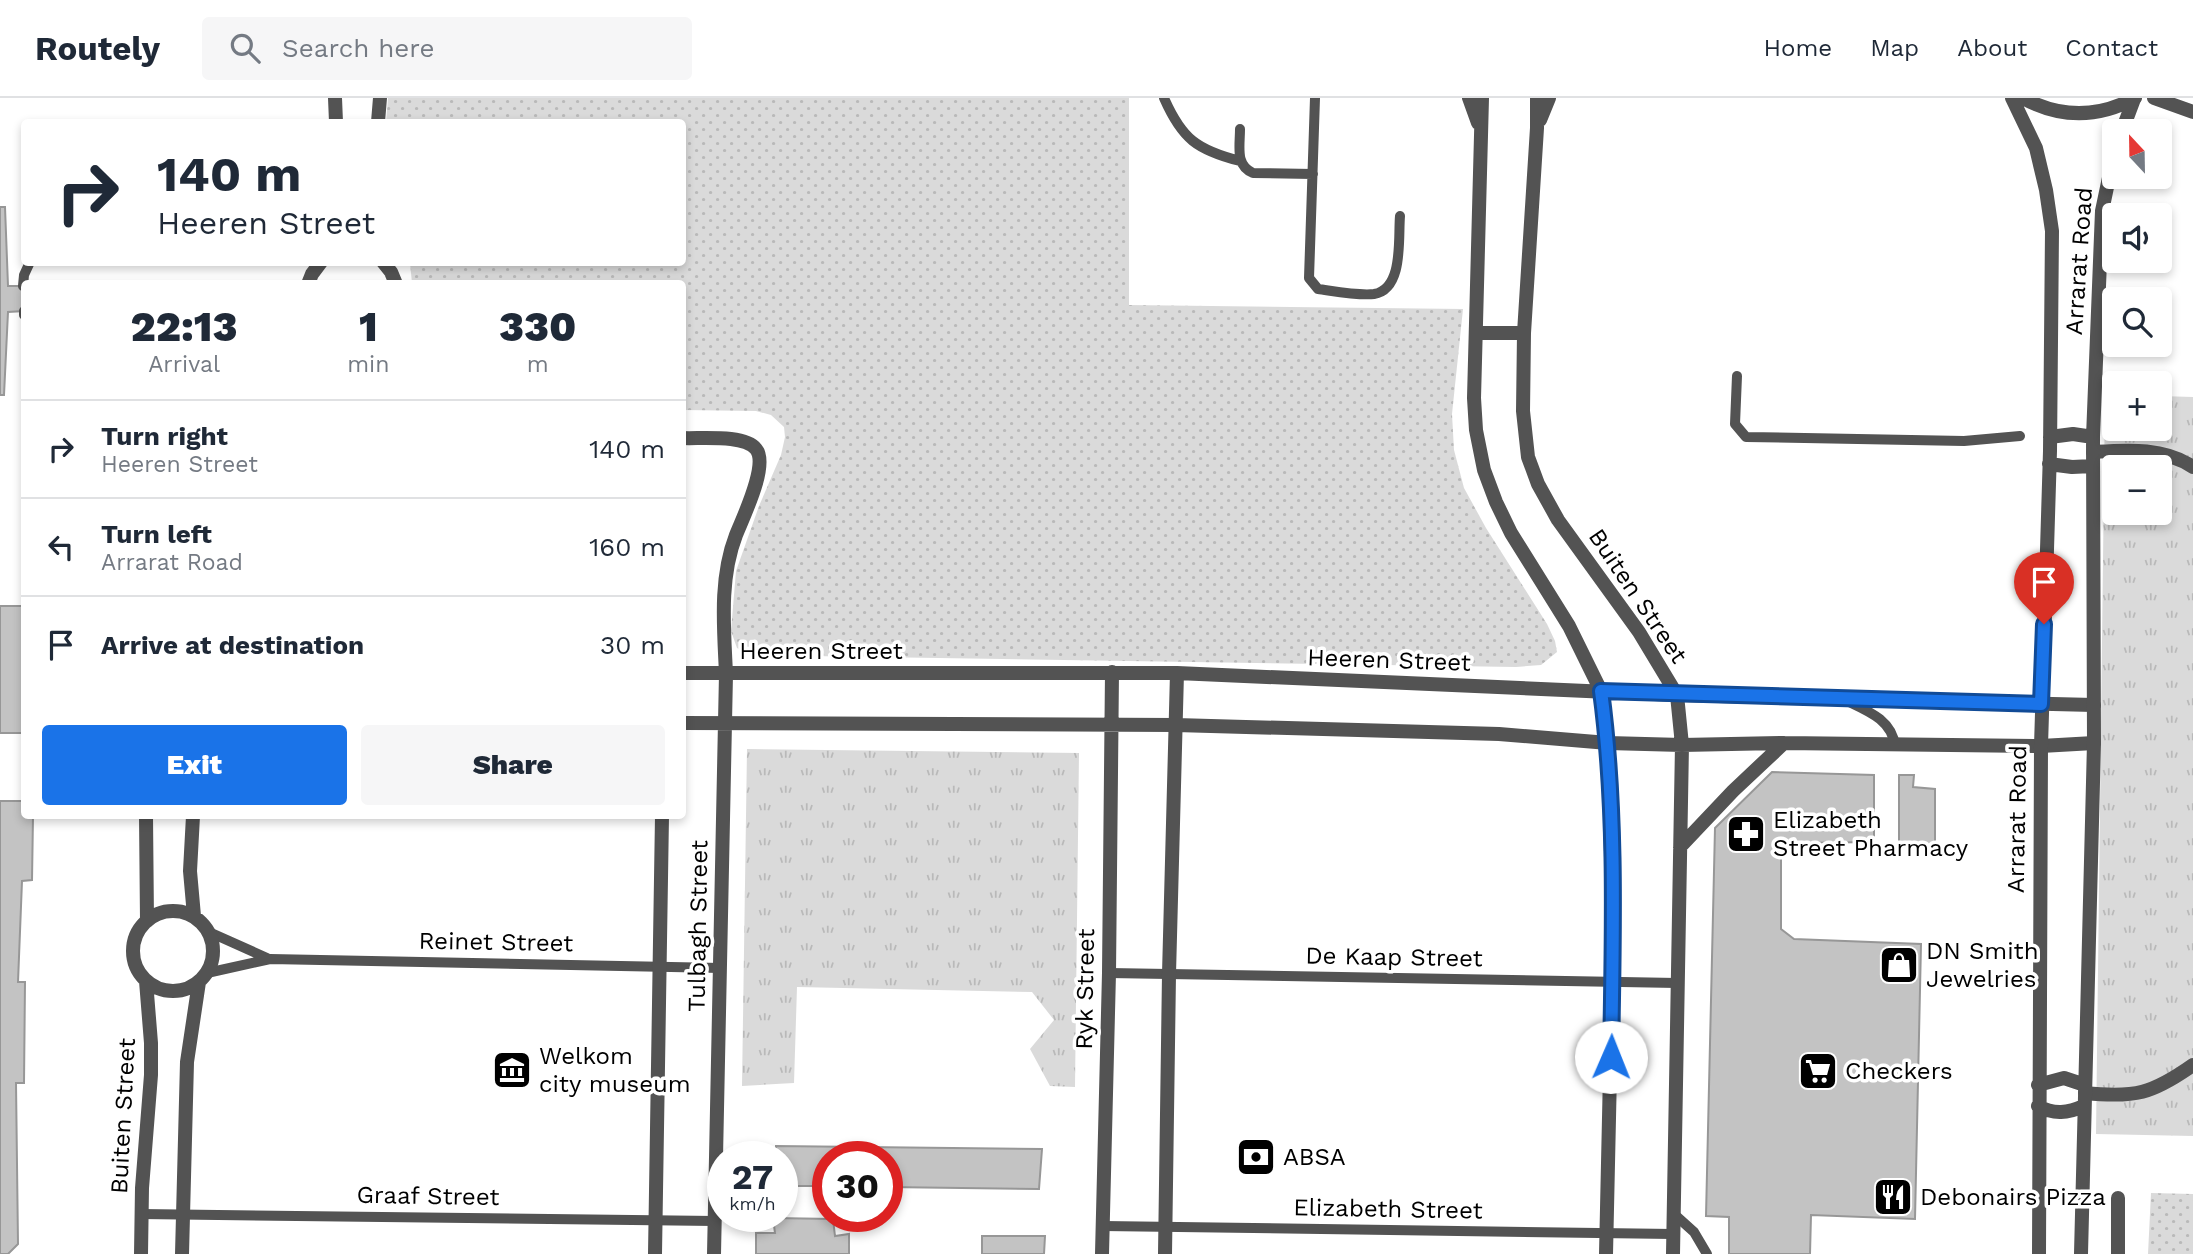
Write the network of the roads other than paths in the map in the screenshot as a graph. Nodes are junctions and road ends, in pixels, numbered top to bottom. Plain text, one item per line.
1 (335, 98) edge
2 (380, 98) edge
3 (1164, 98) edge
4 (1315, 98) edge
5 (1469, 98) edge
6 (1482, 98) edge
7 (1537, 98) edge
8 (1549, 98) edge
9 (2012, 98) edge
10 (2023, 98) edge
11 (2134, 98) edge
12 (2154, 98) edge
13 (2193, 112) edge
14 (336, 119) edge
15 (378, 119) edge
16 (2126, 119) edge
17 (1480, 128) junction
18 (1537, 128) junction
19 (1240, 130) dead end
20 (1240, 161) junction
21 (1313, 174) junction
22 (2105, 189) edge
23 (1399, 216) dead end
24 (1476, 333) junction
25 (1524, 333) junction
26 (1737, 376) dead end
27 (2020, 436) dead end
28 (2050, 437) junction
29 (686, 438) edge
30 (2093, 451) junction
31 (2049, 464) junction
32 (2193, 467) edge
33 (1112, 672) junction
34 (686, 673) edge
35 (1177, 673) junction
36 (726, 674) junction
37 (1601, 691) junction
38 (1677, 695) junction
39 (1842, 699) junction
40 (2041, 704) junction
41 (2094, 705) junction
42 (686, 723) edge
43 (724, 724) junction
44 (1112, 725) junction
45 (1176, 725) junction
46 (1608, 743) junction
47 (1784, 743) junction
48 (2094, 743) junction
49 (1682, 745) junction
50 (1895, 746) junction
51 (2040, 746) junction
52 (146, 819) edge
53 (193, 819) edge
54 (662, 819) edge
55 (1680, 847) junction
56 (194, 916) junction
57 (147, 920) junction
58 (209, 932) junction
59 (270, 959) junction
60 (661, 968) junction
61 (721, 968) junction
62 (1109, 973) junction
63 (1169, 974) junction
64 (203, 978) junction
65 (146, 981) junction
66 (1612, 982) junction
67 (1678, 983) junction
68 (2193, 1065) edge
69 (2038, 1085) junction
70 (2084, 1095) junction
71 (2038, 1106) junction
72 (717, 1141) edge
73 (2118, 1198) dead end
74 (141, 1214) junction
75 (182, 1214) junction
76 (1674, 1214) junction
77 (655, 1220) junction
78 (707, 1221) edge
79 (1103, 1226) junction
80 (1165, 1226) junction
81 (715, 1232) edge
82 (1607, 1234) junction
83 (1673, 1234) junction
84 (141, 1254) edge
85 (182, 1254) edge
86 (655, 1254) edge
87 (714, 1254) edge
88 (1102, 1254) edge
89 (1165, 1254) edge
90 (1606, 1254) edge
91 (1673, 1254) edge
92 (1706, 1254) edge
93 (2039, 1254) edge
94 (2081, 1254) edge
95 (2118, 1254) edge

1 - 14 street
2 - 15 street
3 - 20 lane
4 - 21 lane
5 - 17 street
6 - 17 street
7 - 18 street, Buiten Street
8 - 18 street
9 - 28 street, Arrarat Road
10 - 11 street
11 - 16 street
12 - 13 street
17 - 24 street
18 - 25 street, Buiten Street
19 - 20 lane
20 - 21 lane
21 - 23 lane
22 - 30 street, Arrarat Road
24 - 25 street
24 - 37 street
25 - 38 street, Buiten Street
26 - 27 lane
28 - 30 street
28 - 31 street, Arrarat Road
29 - 36 street, Tulbagh Street
30 - 31 street
30 - 32 street
30 - 41 street, Arrarat Road
31 - 40 street, Arrarat Road
33 - 35 street, Heeren Street
33 - 36 street, Heeren Street
33 - 44 street, Ryk Street
34 - 36 street, Heeren Street
35 - 37 street, Heeren Street
35 - 45 street
36 - 43 street, Tulbagh Street
37 - 38 street, Heeren Street
37 - 46 street
38 - 39 street, Heeren Street
38 - 49 street, Buiten Street
39 - 40 street, Heeren Street
39 - 50 lane
40 - 41 street, Heeren Street
40 - 51 street, Arrarat Road
41 - 48 street, Arrarat Road
42 - 43 street
43 - 44 street
43 - 61 street, Tulbagh Street
44 - 45 street
44 - 62 street, Ryk Street
45 - 46 street
45 - 63 street
46 - 49 street
46 - 66 street
47 - 49 street
47 - 50 street
47 - 55 street
48 - 51 street
48 - 70 street, Arrarat Road
49 - 55 street, Buiten Street
50 - 51 street
51 - 69 street, Arrarat Road
52 - 57 street
53 - 56 street
54 - 60 street, Tulbagh Street
55 - 67 street, Buiten Street
56 - 57 street
56 - 58 street
57 - 65 street
58 - 59 lane, Reinet Street
58 - 64 street
59 - 60 lane, Reinet Street
59 - 64 lane, Reinet Street
60 - 61 lane, Reinet Street
60 - 77 street, Tulbagh Street
61 - 72 street, Tulbagh Street
62 - 63 lane, De Kaap Street
62 - 79 street, Ryk Street
63 - 66 lane, De Kaap Street
63 - 80 street
64 - 65 street
64 - 75 street
65 - 74 street, Buiten Street
66 - 67 lane, De Kaap Street
66 - 82 street
67 - 76 street, Buiten Street
68 - 70 street
69 - 70 street
69 - 71 street, Arrarat Road
70 - 71 street
70 - 94 street, Arrarat Road
71 - 93 street, Arrarat Road
73 - 95 street
74 - 75 lane, Graaf Street
74 - 84 street, Buiten Street
75 - 77 lane, Graaf Street
75 - 85 street
76 - 83 street, Buiten Street
76 - 92 lane
77 - 78 lane, Graaf Street
77 - 86 street, Tulbagh Street
79 - 80 lane, Elizabeth Street
79 - 88 street, Ryk Street
80 - 82 lane, Elizabeth Street
80 - 89 street
81 - 87 street, Tulbagh Street
82 - 83 lane, Elizabeth Street
82 - 90 street
83 - 91 street, Buiten Street

